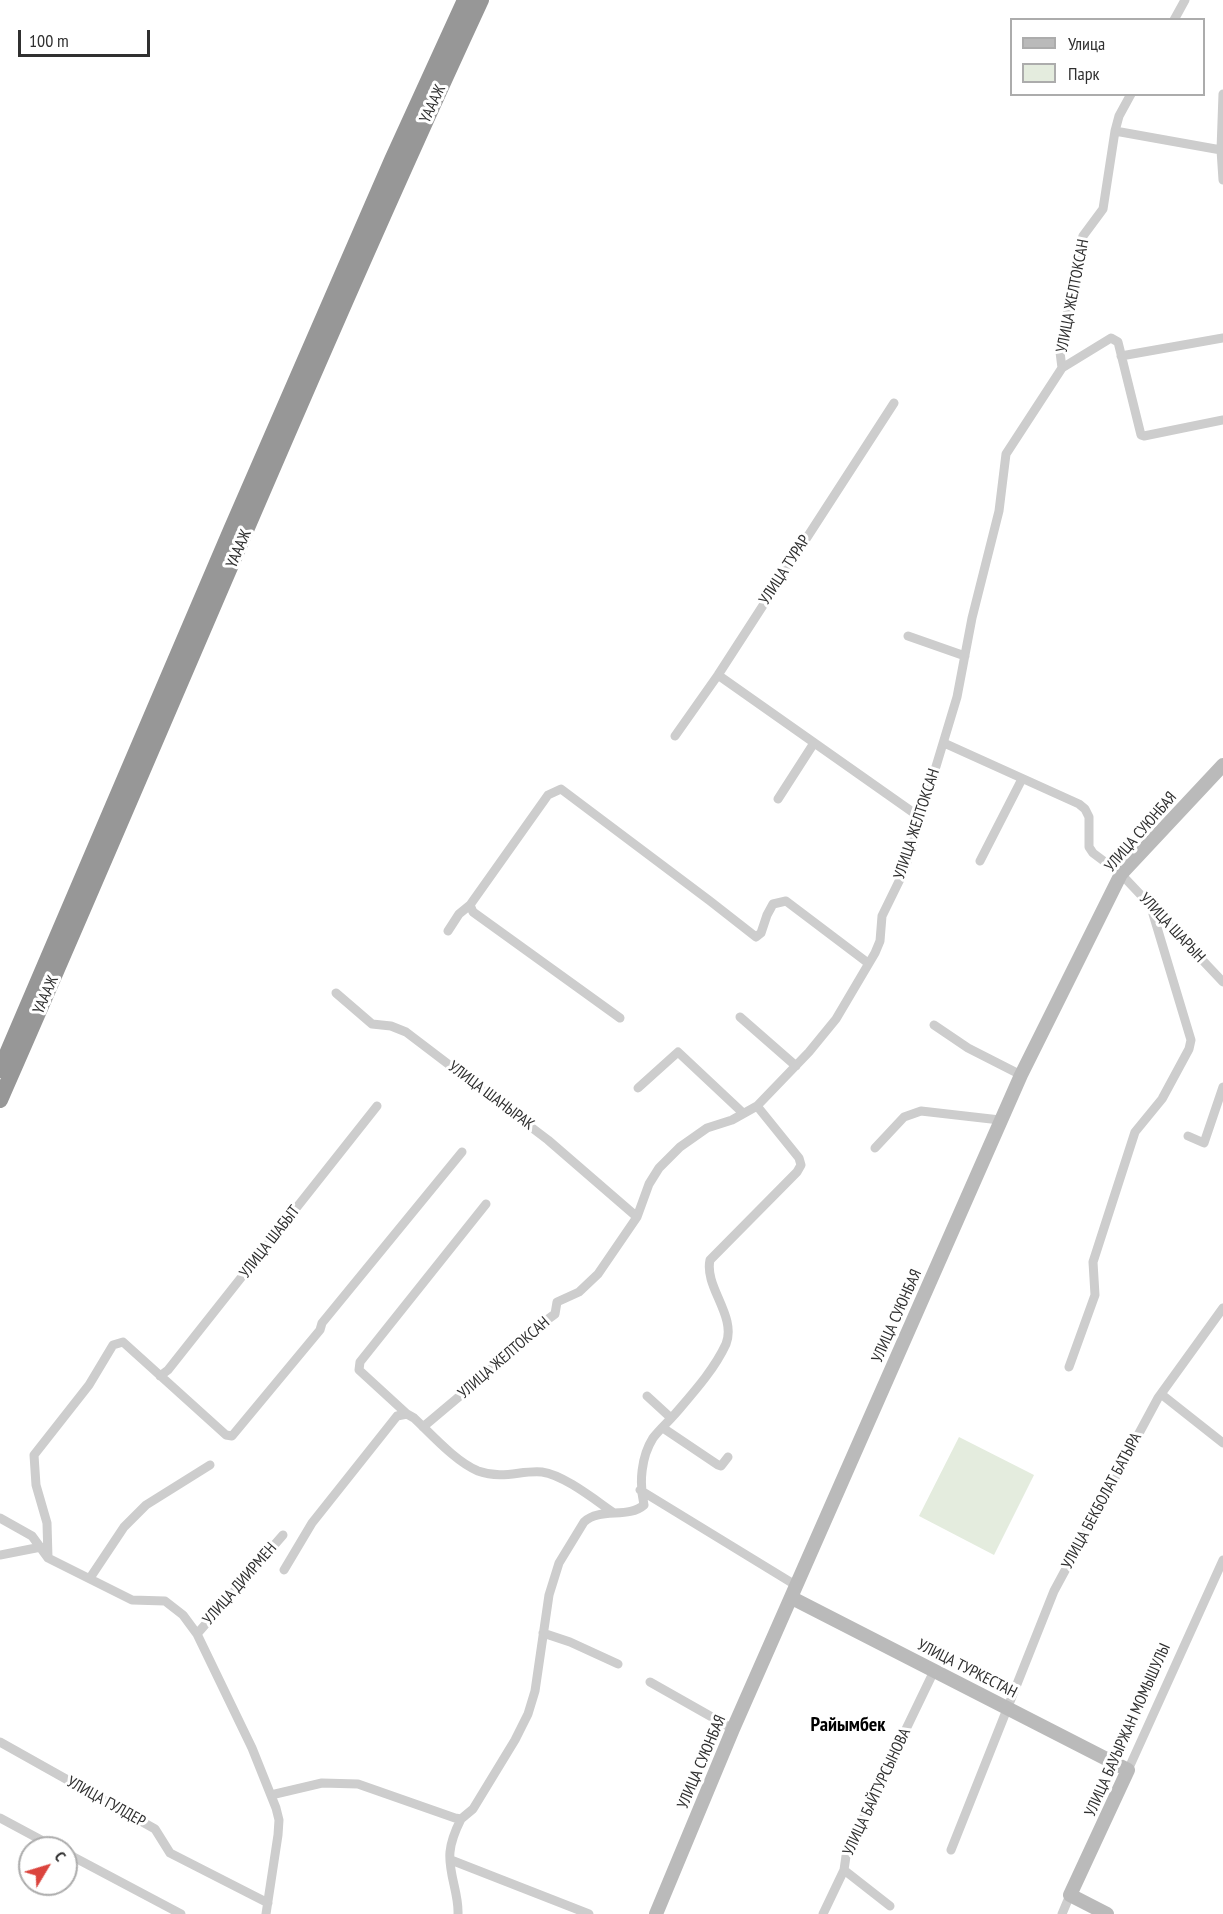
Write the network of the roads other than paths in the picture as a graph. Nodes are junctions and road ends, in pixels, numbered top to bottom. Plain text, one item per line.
1 (465, 0) edge
2 (481, 0) edge
3 (1185, 0) edge
4 (1175, 18) edge
5 (1223, 94) edge
6 (1130, 96) edge
7 (1222, 128) edge
8 (1114, 131) junction
9 (1221, 150) junction
10 (1223, 180) edge
11 (1223, 338) edge
12 (1121, 356) junction
13 (1062, 368) junction
14 (894, 403) dead end
15 (1223, 420) edge
16 (909, 636) dead end
17 (965, 656) junction
18 (718, 675) junction
19 (675, 736) dead end
20 (814, 743) junction
21 (944, 743) junction
22 (1223, 765) edge
23 (1022, 778) junction
24 (778, 799) dead end
25 (921, 818) junction
26 (980, 861) dead end
27 (1121, 874) junction
28 (470, 904) junction
29 (1150, 904) junction
30 (448, 931) dead end
31 (868, 963) junction
32 (1223, 982) edge
33 (336, 993) dead end
34 (741, 1017) dead end
35 (620, 1018) dead end
36 (934, 1025) dead end
37 (796, 1066) junction
38 (0, 1070) edge
39 (1021, 1076) junction
40 (1223, 1087) edge
41 (638, 1088) dead end
42 (0, 1100) edge
43 (377, 1106) dead end
44 (757, 1106) junction
45 (743, 1113) junction
46 (1000, 1120) junction
47 (1188, 1136) dead end
48 (875, 1148) dead end
49 (462, 1152) dead end
50 (486, 1204) dead end
51 (637, 1217) junction
52 (1223, 1308) edge
53 (1069, 1367) dead end
54 (160, 1376) junction
55 (1161, 1394) junction
56 (647, 1396) dead end
57 (406, 1414) junction
58 (671, 1418) junction
59 (423, 1426) junction
60 (663, 1428) junction
61 (1223, 1443) edge
62 (728, 1458) dead end
63 (210, 1465) dead end
64 (640, 1490) junction
65 (614, 1513) junction
66 (0, 1518) edge
67 (283, 1535) dead end
68 (41, 1547) junction
69 (0, 1555) edge
70 (48, 1558) junction
71 (1223, 1560) edge
72 (284, 1569) dead end
73 (90, 1578) junction
74 (795, 1592) junction
75 (543, 1633) junction
76 (197, 1634) junction
77 (618, 1664) dead end
78 (934, 1671) junction
79 (650, 1682) dead end
80 (1008, 1708) junction
81 (733, 1729) junction
82 (0, 1742) edge
83 (1128, 1770) junction
84 (271, 1795) junction
85 (0, 1818) edge
86 (460, 1819) junction
87 (34, 1836) edge
88 (951, 1850) dead end
89 (78, 1859) edge
90 (451, 1860) junction
91 (844, 1870) junction
92 (1070, 1895) junction
93 (268, 1903) junction
94 (890, 1906) dead end
95 (181, 1914) edge
96 (266, 1914) edge
97 (458, 1914) edge
98 (589, 1914) edge
99 (656, 1914) edge
100 (823, 1914) edge
101 (1062, 1914) edge
102 (1107, 1914) edge

1 - 38 highway, ҮАААЖ
2 - 42 highway, ҮАААЖ
3 - 4 street
5 - 7 street
6 - 8 street, УЛИЦА ЖЕЛТОКСАН
7 - 9 street
8 - 9 street
8 - 13 street, УЛИЦА ЖЕЛТОКСАН
9 - 10 street
11 - 12 street
12 - 13 street
12 - 15 street
13 - 17 street, УЛИЦА ЖЕЛТОКСАН
14 - 18 street, УЛИЦА ТУРАР
16 - 17 street
17 - 21 street, УЛИЦА ЖЕЛТОКСАН
18 - 19 street, УЛИЦА ТУРАР
18 - 20 street
20 - 24 street
20 - 25 street
21 - 23 street
21 - 25 street, УЛИЦА ЖЕЛТОКСАН
22 - 27 main road, УЛИЦА СУЮНБАЯ
23 - 26 street
23 - 27 street, УЛИЦА ШАРЫН
25 - 31 street, УЛИЦА ЖЕЛТОКСАН
27 - 29 street, УЛИЦА ШАРЫН
27 - 39 main road, УЛИЦА СУЮНБАЯ
28 - 30 street
28 - 31 street
28 - 35 street
29 - 32 street, УЛИЦА ШАРЫН
29 - 53 street
31 - 37 street, УЛИЦА ЖЕЛТОКСАН
33 - 51 street, УЛИЦА ШАНЫРАК
34 - 37 street
36 - 39 street
37 - 44 street, УЛИЦА ЖЕЛТОКСАН
39 - 46 main road, УЛИЦА СУЮНБАЯ
40 - 47 street
41 - 45 street
43 - 54 street, УЛИЦА ШАБЫТ
44 - 45 street, УЛИЦА ЖЕЛТОКСАН
44 - 58 street
45 - 51 street, УЛИЦА ЖЕЛТОКСАН
46 - 48 street
46 - 74 main road, УЛИЦА СУЮНБАЯ
49 - 54 street
50 - 57 street
51 - 59 street, УЛИЦА ЖЕЛТОКСАН
52 - 55 street, УЛИЦА БЕКБОЛАТ БАТЫРА
54 - 70 street
55 - 61 street
55 - 80 street, УЛИЦА БЕКБОЛАТ БАТЫРА
56 - 58 street
57 - 59 street
57 - 72 street
58 - 60 street
59 - 65 street
60 - 62 street
60 - 64 street
63 - 73 street
64 - 65 street
64 - 74 street, УЛИЦА ТУРКЕСТАН
65 - 75 street
66 - 68 street
67 - 76 street, УЛИЦА ДИИРМЕН
68 - 69 street
68 - 70 street
70 - 73 street
71 - 83 street, УЛИЦА БАУЫРЖАН МОМЫШУЛЫ
73 - 76 street
74 - 78 main road, УЛИЦА ТУРКЕСТАН
74 - 81 main road, УЛИЦА СУЮНБАЯ
75 - 77 street
75 - 86 street
76 - 84 street
78 - 80 main road, УЛИЦА ТУРКЕСТАН
78 - 91 street, УЛИЦА БАЙТУРСЫНОВА
79 - 81 street
80 - 83 main road, УЛИЦА ТУРКЕСТАН
80 - 88 street, УЛИЦА БЕКБОЛАТ БАТЫРА
81 - 99 main road, УЛИЦА СУЮНБАЯ
82 - 93 street, УЛИЦА ГУЛДЕР
83 - 92 main road, УЛИЦА БАУЫРЖАН МОМЫШУЛЫ
84 - 86 street
84 - 93 street
85 - 87 street
86 - 90 street
89 - 95 street
90 - 97 street
90 - 98 street
91 - 94 street
91 - 100 street, УЛИЦА БАЙТУРСЫНОВА
92 - 101 street, УЛИЦА БАУЫРЖАН МОМЫШУЛЫ
92 - 102 main road
93 - 96 street

